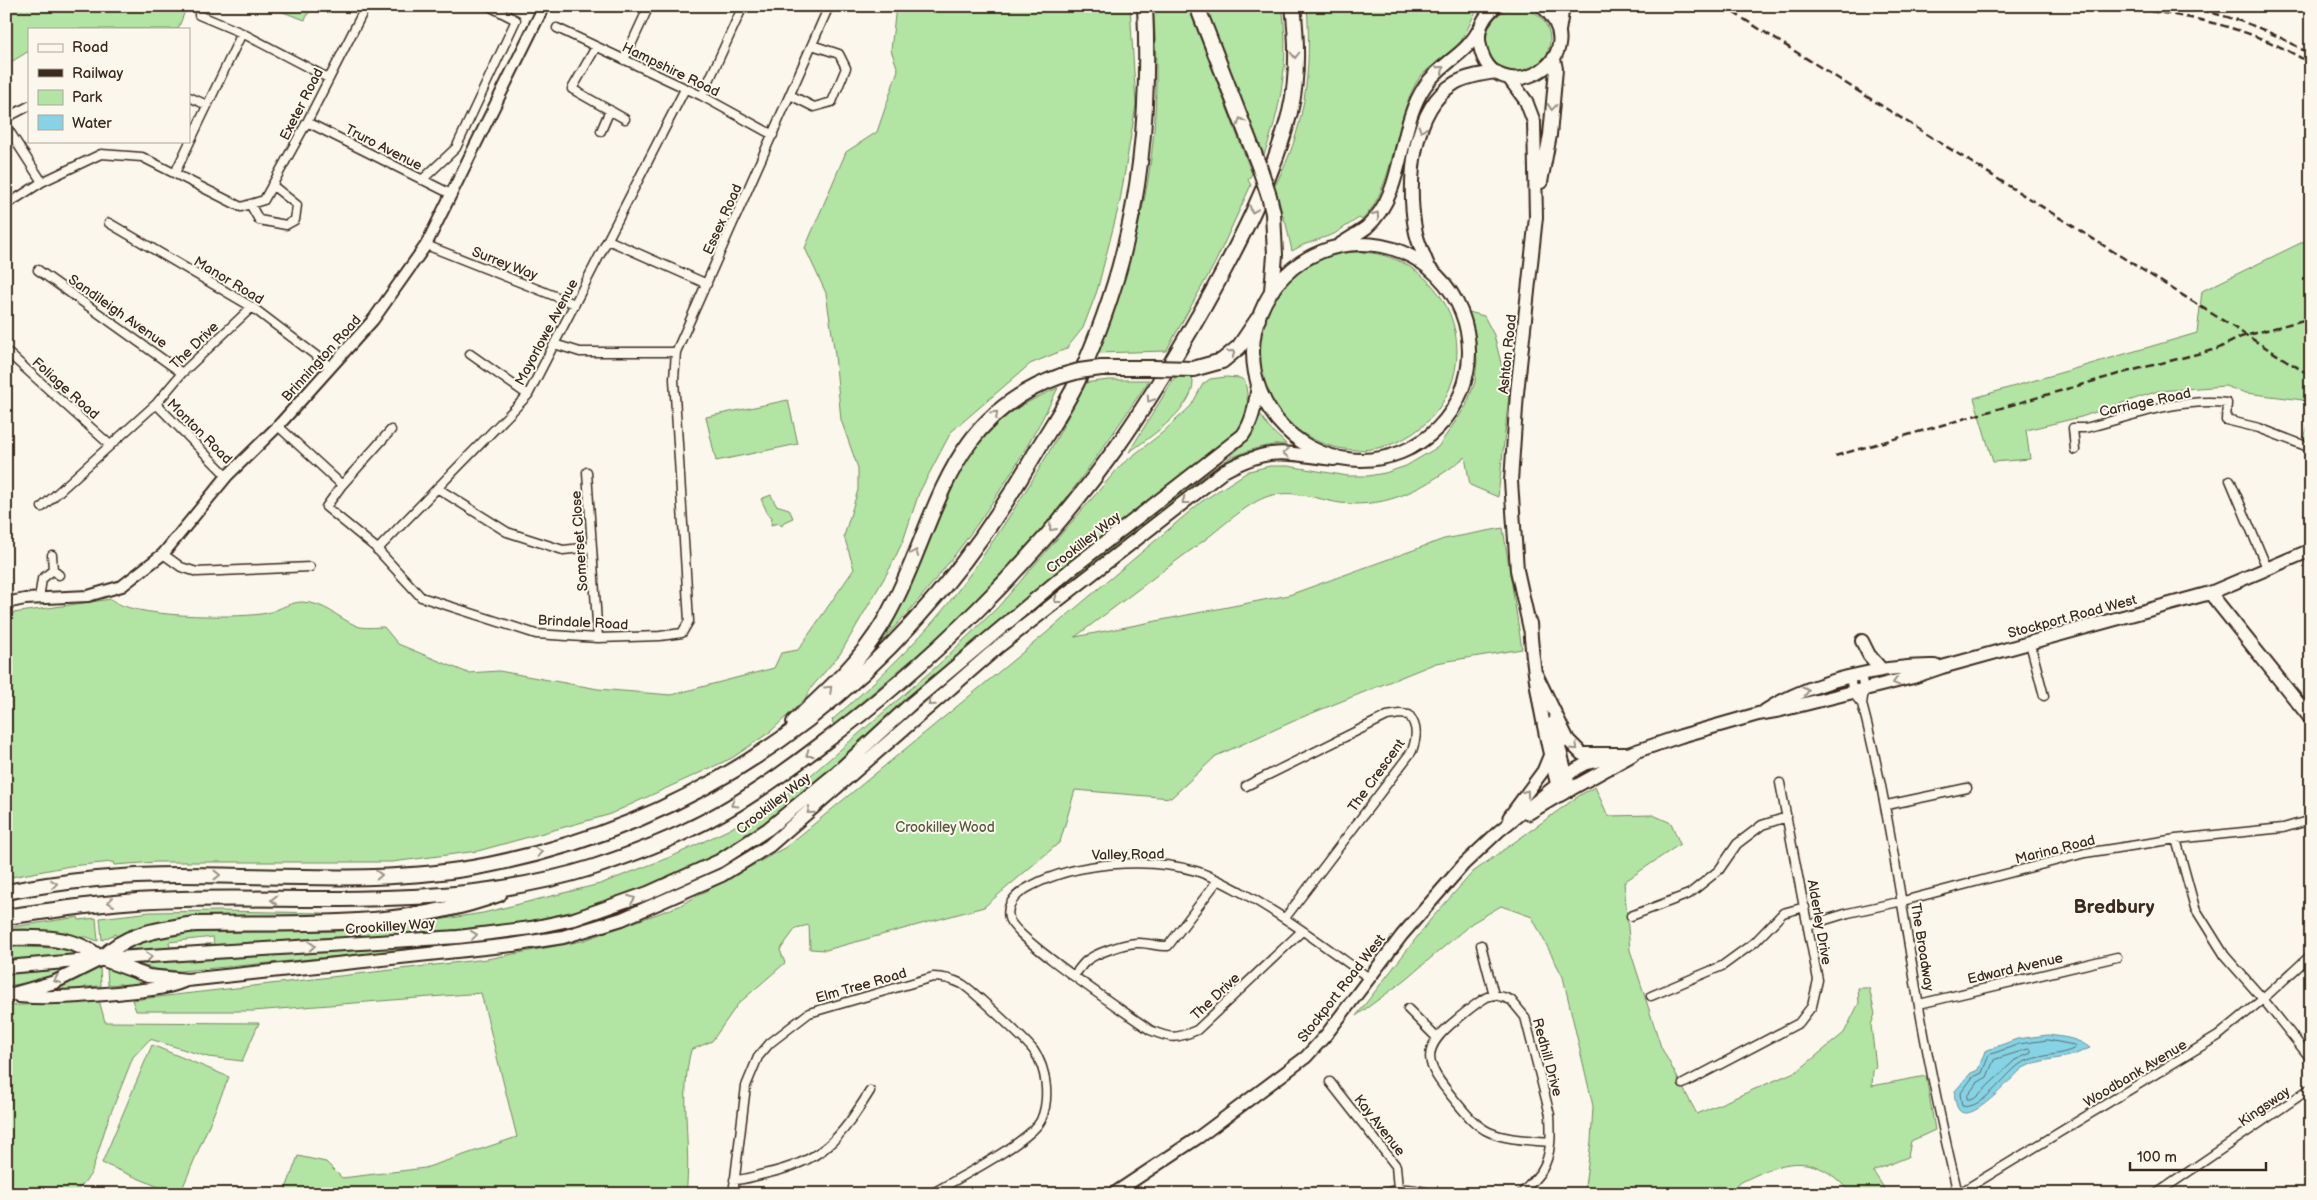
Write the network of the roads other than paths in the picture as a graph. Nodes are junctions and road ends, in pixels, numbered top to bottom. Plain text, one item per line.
1 (366, 6) edge
2 (489, 6) edge
3 (544, 6) edge
4 (649, 6) edge
5 (743, 6) edge
6 (829, 6) edge
7 (1145, 6) edge
8 (1197, 6) edge
9 (1293, 6) edge
10 (1496, 6) edge
11 (1542, 6) edge
12 (1563, 6) edge
13 (199, 15) dead end
14 (557, 28) dead end
15 (1480, 28) junction
16 (242, 33) junction
17 (1558, 34) junction
18 (812, 44) junction
19 (596, 47) junction
20 (1554, 59) junction
21 (624, 60) junction
22 (1496, 72) junction
23 (328, 78) junction
24 (1509, 78) junction
25 (685, 90) junction
26 (790, 95) junction
27 (702, 96) junction
28 (190, 97) edge
29 (207, 105) junction
30 (28, 107) edge
31 (610, 110) junction
32 (6, 118) edge
33 (625, 119) dead end
34 (307, 122) junction
35 (6, 126) edge
36 (600, 131) dead end
37 (773, 135) junction
38 (176, 173) junction
39 (422, 180) junction
40 (42, 182) junction
41 (272, 185) junction
42 (451, 194) junction
43 (250, 204) junction
44 (1537, 204) junction
45 (6, 205) edge
46 (108, 223) dead end
47 (608, 240) junction
48 (426, 245) junction
49 (1339, 245) junction
50 (1429, 268) junction
51 (38, 270) dead end
52 (707, 284) junction
53 (1272, 290) junction
54 (575, 304) junction
55 (252, 307) junction
56 (1258, 319) junction
57 (554, 344) junction
58 (6, 351) edge
59 (676, 352) junction
60 (470, 354) dead end
61 (331, 367) junction
62 (182, 373) junction
63 (1258, 385) junction
64 (528, 395) junction
65 (156, 404) junction
66 (278, 426) junction
67 (391, 430) dead end
68 (109, 444) junction
69 (2311, 448) edge
70 (2075, 450) dead end
71 (1334, 459) junction
72 (587, 472) dead end
73 (227, 476) junction
74 (2230, 480) dead end
75 (342, 486) junction
76 (437, 488) junction
77 (42, 507) dead end
78 (592, 547) junction
79 (377, 550) junction
80 (2310, 551) edge
81 (163, 554) junction
82 (52, 555) dead end
83 (310, 566) dead end
84 (2267, 568) junction
85 (2210, 593) junction
86 (39, 598) junction
87 (6, 603) edge
88 (598, 638) junction
89 (1862, 641) dead end
90 (2030, 643) junction
91 (1942, 667) junction
92 (1882, 670) junction
93 (1536, 674) junction
94 (1855, 676) junction
95 (1858, 692) junction
96 (2044, 696) dead end
97 (1548, 699) junction
98 (1763, 712) junction
99 (2311, 719) edge
100 (785, 737) junction
101 (1634, 752) junction
102 (1550, 754) junction
103 (1780, 782) dead end
104 (1246, 786) dead end
105 (1563, 786) junction
106 (1967, 788) dead end
107 (1886, 805) junction
108 (1787, 817) junction
109 (2311, 820) edge
110 (1499, 831) junction
111 (2176, 839) junction
112 (1218, 880) junction
113 (521, 886) junction
114 (6, 892) edge
115 (1903, 901) junction
116 (1010, 905) joint
117 (1805, 907) junction
118 (1631, 916) dead end
119 (6, 917) edge
120 (1285, 918) junction
121 (1809, 925) junction
122 (1302, 931) junction
123 (6, 938) edge
124 (1481, 945) dead end
125 (2311, 955) edge
126 (2117, 957) dead end
127 (101, 959) junction
128 (6, 967) edge
129 (1074, 975) junction
130 (1369, 978) junction
131 (187, 980) junction
132 (9, 995) edge
133 (1494, 995) junction
134 (1651, 996) dead end
135 (2264, 999) junction
136 (1919, 1004) junction
137 (1408, 1009) dead end
138 (1436, 1037) junction
139 (2311, 1059) edge
140 (1330, 1082) dead end
141 (1683, 1084) dead end
142 (2311, 1088) edge
143 (870, 1092) dead end
144 (1550, 1142) junction
145 (734, 1180) junction
146 (1398, 1189) junction
147 (733, 1194) edge
148 (931, 1194) edge
149 (1112, 1194) edge
150 (1384, 1194) edge
151 (1434, 1194) edge
152 (1521, 1194) edge
153 (1958, 1194) edge
154 (2156, 1194) edge

1 - 23 street, Exeter Road
2 - 39 street
3 - 42 street, Brinnington Road
4 - 21 street
5 - 27 street
6 - 18 street, Essex Road
7 - 100 highway
53 -> 8 highway, bridge
9 -> 113 highway
10 - 15 main road
11 - 17 main road
12 - 17 main road
13 - 16 street
14 - 19 street, Hampshire Road
15 - 22 main road
49 -> 15 main road
16 - 23 street
16 - 29 street
17 - 20 main road, Ashton Road
18 - 26 street, Essex Road
18 - 26 street
19 - 21 street, Hampshire Road
19 - 31 street
20 - 24 main road
20 -> 44 main road, Ashton Road
21 - 25 street, Hampshire Road
22 - 24 main road
22 -> 50 main road
23 - 34 street, Exeter Road
24 - 44 main road, Ashton Road
25 - 27 street, Hampshire Road
25 - 47 street, Mayorlowe Avenue
26 - 37 street, Essex Road
27 - 37 street, Hampshire Road
28 - 29 street
29 - 38 street
30 - 32 street
31 - 33 street
31 - 36 street
34 - 39 street, Truro Avenue
34 - 41 street, Exeter Road
35 - 40 street
37 - 52 street, Essex Road
38 - 40 street
38 - 43 street
39 - 42 street, Truro Avenue
40 - 45 street
41 - 43 street, Exeter Road
41 - 43 street
42 - 48 street, Brinnington Road
44 - 93 main road, Ashton Road
46 - 55 street, Manor Road
47 - 52 street
47 - 54 street, Mayorlowe Avenue
48 - 54 street, Surrey Way
48 - 61 street, Brinnington Road
49 - 50 main road
49 - 53 main road
50 - 71 main road, Crookilley Way
51 - 62 street, Sandileigh Avenue
52 - 59 street, Essex Road
53 - 56 main road
54 - 57 street, Mayorlowe Avenue
55 - 61 street, Manor Road
55 - 62 street, The Drive
56 - 63 main road
100 -> 56 highway, bridge
57 - 59 street
57 - 64 street, Mayorlowe Avenue
58 - 68 street, Foliage Road
59 - 88 street, Brindale Road
60 - 64 street
61 - 66 street, Brinnington Road
62 - 65 street, The Drive
63 - 71 main road
127 -> 63 main road, Crookilley Way
64 - 76 street, Mayorlowe Avenue
65 - 68 street
65 - 73 street, Monton Road
66 - 73 street, Brinnington Road
66 - 75 street
67 - 75 street
68 - 77 street
69 - 70 street, Carriage Road
71 -> 131 main road, Crookilley Way
72 - 78 street, Somerset Close
73 - 81 street, Brinnington Road
74 - 84 street
75 - 79 street, Brindale Road
76 - 78 street
76 - 79 street, Mayorlowe Avenue
78 - 88 street, Somerset Close
79 - 88 street, Brindale Road
80 - 84 main road, Stockport Road West
81 - 83 street
81 - 86 street, Brinnington Road
82 - 86 street
84 - 85 main road, Stockport Road West
85 - 90 main road, Stockport Road West
85 - 99 main road
86 - 87 street, Brinnington Road
89 - 92 main road
90 - 91 main road, Stockport Road West
90 - 96 street
91 - 92 main road, Stockport Road West
91 -> 95 main road, Stockport Road West
92 - 94 main road, Stockport Road West
93 - 97 main road, Ashton Road
93 - 102 main road, Ashton Road
94 - 95 street
94 - 95 street
98 -> 94 main road, Stockport Road West
95 - 98 main road, Stockport Road West
95 - 107 street, The Broadway
97 -> 101 main road, Ashton Road
97 - 105 main road, Ashton Road
98 - 101 main road, Stockport Road West
114 -> 100 highway
101 - 105 main road, Stockport Road West
102 - 105 main road, Ashton Road
110 -> 102 main road, Stockport Road West
103 - 108 street, Alderley Drive
104 - 120 street, The Crescent
105 - 110 main road, Stockport Road West
106 - 107 street
107 - 115 street, The Broadway
108 - 117 street, Alderley Drive
108 - 118 street
109 - 111 street, Marina Road
110 - 130 main road, Stockport Road West
111 - 115 street, Marina Road
111 - 135 street
112 - 116 street, Valley Road
112 - 120 street, Valley Road
112 - 129 street
113 -> 119 highway
113 - 127 highway
115 - 121 street, Marina Road
115 - 136 street, The Broadway
116 - 129 street, The Drive
117 - 121 street, Alderley Drive
117 - 134 street
120 - 122 street, Valley Road
121 - 141 street, Alderley Drive
122 - 129 street, The Drive
122 - 130 street
123 - 127 highway
124 - 133 street
125 - 135 street, Woodbank Avenue
126 - 136 street, Edward Avenue
127 - 128 main road, Crookilley Way
127 - 131 main road, Crookilley Way
127 -> 132 main road, Crookilley Way
130 - 149 main road, Stockport Road West
131 - 132 main road, Crookilley Way
133 - 138 street
133 - 144 street, Redhill Drive
135 - 139 street
135 - 153 street, Woodbank Avenue
136 - 153 street, The Broadway
137 - 138 street
138 - 144 street
140 - 146 street, Kay Avenue
142 - 154 street, Kingsway
143 - 145 street
144 - 152 street, Redhill Drive
145 - 147 street, Elm Tree Road
145 - 148 street, Elm Tree Road
146 - 150 street
146 - 151 street

